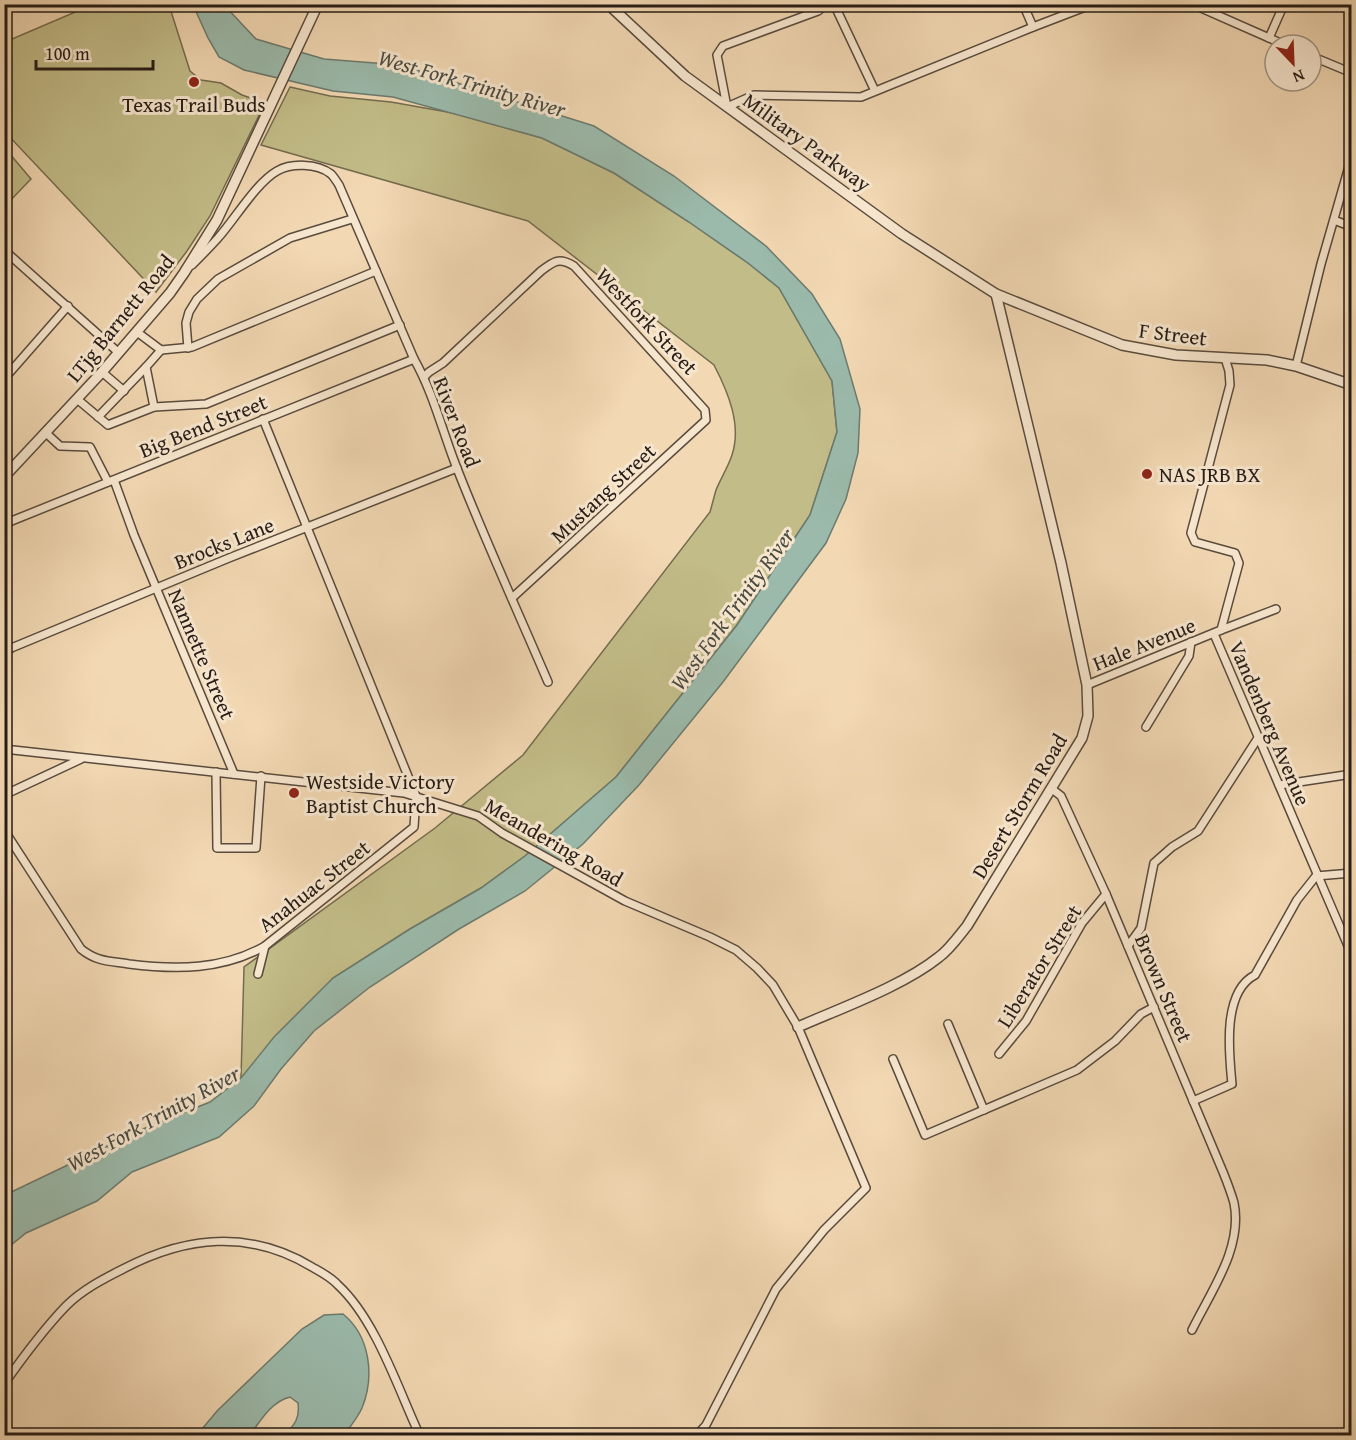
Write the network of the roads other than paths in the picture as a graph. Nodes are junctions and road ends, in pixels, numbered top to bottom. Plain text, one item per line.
1 (318, 4) edge
2 (608, 4) edge
3 (826, 4) edge
4 (834, 4) edge
5 (1023, 4) edge
6 (1093, 4) edge
7 (1284, 4) edge
8 (1195, 5) edge
9 (1033, 27) junction
10 (1271, 33) edge
11 (1263, 35) edge
12 (1323, 61) edge
13 (1352, 73) edge
14 (875, 91) junction
15 (728, 107) junction
16 (1352, 156) edge
17 (352, 219) junction
18 (1334, 220) junction
19 (1352, 227) edge
20 (4, 249) edge
21 (376, 272) junction
22 (184, 273) junction
23 (996, 294) junction
24 (68, 306) junction
25 (399, 325) junction
26 (137, 332) junction
27 (188, 348) junction
28 (161, 350) junction
29 (119, 353) junction
30 (1226, 358) junction
31 (414, 359) junction
32 (1296, 366) junction
33 (147, 367) junction
34 (102, 372) junction
35 (424, 377) junction
36 (4, 379) edge
37 (1352, 385) edge
38 (124, 392) junction
39 (77, 399) junction
40 (154, 407) junction
41 (703, 408) joint
42 (98, 417) junction
43 (263, 419) junction
44 (46, 433) junction
45 (457, 468) junction
46 (4, 477) edge
47 (111, 481) junction
48 (4, 524) edge
49 (307, 527) junction
50 (156, 588) junction
51 (512, 598) junction
52 (1276, 609) dead end
53 (1217, 632) junction
54 (4, 636) edge
55 (1191, 642) junction
56 (7, 650) edge
57 (548, 682) dead end
58 (1087, 685) junction
59 (1146, 727) dead end
60 (1258, 738) junction
61 (4, 749) edge
62 (83, 758) junction
63 (216, 772) junction
64 (234, 774) junction
65 (1352, 774) edge
66 (261, 776) junction
67 (1279, 785) junction
68 (1052, 789) junction
69 (4, 795) edge
70 (416, 796) junction
71 (4, 830) edge
72 (1352, 873) edge
73 (1317, 876) junction
74 (1106, 894) junction
75 (265, 946) junction
76 (1128, 946) junction
77 (1352, 955) edge
78 (258, 974) dead end
79 (1154, 1007) junction
80 (948, 1024) dead end
81 (798, 1027) junction
82 (999, 1054) dead end
83 (893, 1059) dead end
84 (1193, 1101) junction
85 (984, 1110) junction
86 (1192, 1330) dead end
87 (4, 1384) edge
88 (420, 1436) edge
89 (696, 1436) edge

1 - 22 street, LTjg Barnett Road
2 - 15 street, Military Parkway
3 - 15 street
4 - 14 street
5 - 9 street
6 - 9 street
7 - 10 street
8 - 11 street
9 - 14 street
12 - 13 street
14 - 15 street
15 - 23 street, Military Parkway
16 - 18 street
17 - 21 street, River Road
17 - 22 street, River Road
17 - 27 street
18 - 19 street
18 - 32 street
20 - 24 street
21 - 25 street, River Road
21 - 27 street
22 - 26 street, LTjg Barnett Road
23 - 30 street, F Street
23 - 58 street, Desert Storm Road
24 - 29 street
24 - 36 street
25 - 31 street, River Road
25 - 40 street
26 - 28 street
26 - 29 street, LTjg Barnett Road
27 - 28 street
28 - 33 street
29 - 34 street, LTjg Barnett Road
30 - 32 street, F Street
30 - 53 street, Vandenberg Avenue
31 - 35 street, River Road
31 - 43 street, Big Bend Street
32 - 37 street, F Street
33 - 38 street
33 - 40 street
34 - 38 street
34 - 39 street, LTjg Barnett Road
35 - 41 street, Westfork Street
35 - 45 street, River Road
38 - 42 street
39 - 42 street
39 - 44 street, LTjg Barnett Road
40 - 42 street
41 - 51 street, Mustang Street
43 - 47 street, Big Bend Street
43 - 49 street, Anahuac Street
44 - 46 street, LTjg Barnett Road
44 - 47 street, Nannette Street
45 - 49 street, Brocks Lane
45 - 51 street, River Road
47 - 48 street, Big Bend Street
47 - 50 street, Nannette Street
49 - 50 street, Brocks Lane
49 - 70 street, Anahuac Street
50 - 56 street, Brocks Lane
50 - 64 street, Nannette Street
51 - 57 street, River Road
52 - 53 street, Hale Avenue
53 - 55 street, Hale Avenue
53 - 60 street, Vandenberg Avenue
54 - 56 street
55 - 58 street, Hale Avenue
55 - 59 street
58 - 68 street, Desert Storm Road
60 - 67 street, Vandenberg Avenue
60 - 76 street
61 - 62 street, Meandering Road
62 - 63 street, Meandering Road
62 - 69 street
63 - 64 street, Meandering Road
63 - 66 street
64 - 66 street, Meandering Road
65 - 67 street
66 - 70 street, Meandering Road
67 - 73 street, Vandenberg Avenue
68 - 74 street, Brown Street
68 - 81 street, Desert Storm Road
70 - 75 street, Anahuac Street
70 - 81 street, Meandering Road
71 - 75 street, Anahuac Street
72 - 73 street
73 - 77 street, Vandenberg Avenue
73 - 84 street
74 - 76 street, Brown Street
74 - 82 street, Liberator Street
75 - 78 street
76 - 79 street, Brown Street
79 - 84 street, Brown Street
79 - 85 street
80 - 85 street
81 - 89 street, Meandering Road
83 - 85 street
84 - 86 street, Brown Street
87 - 88 street

